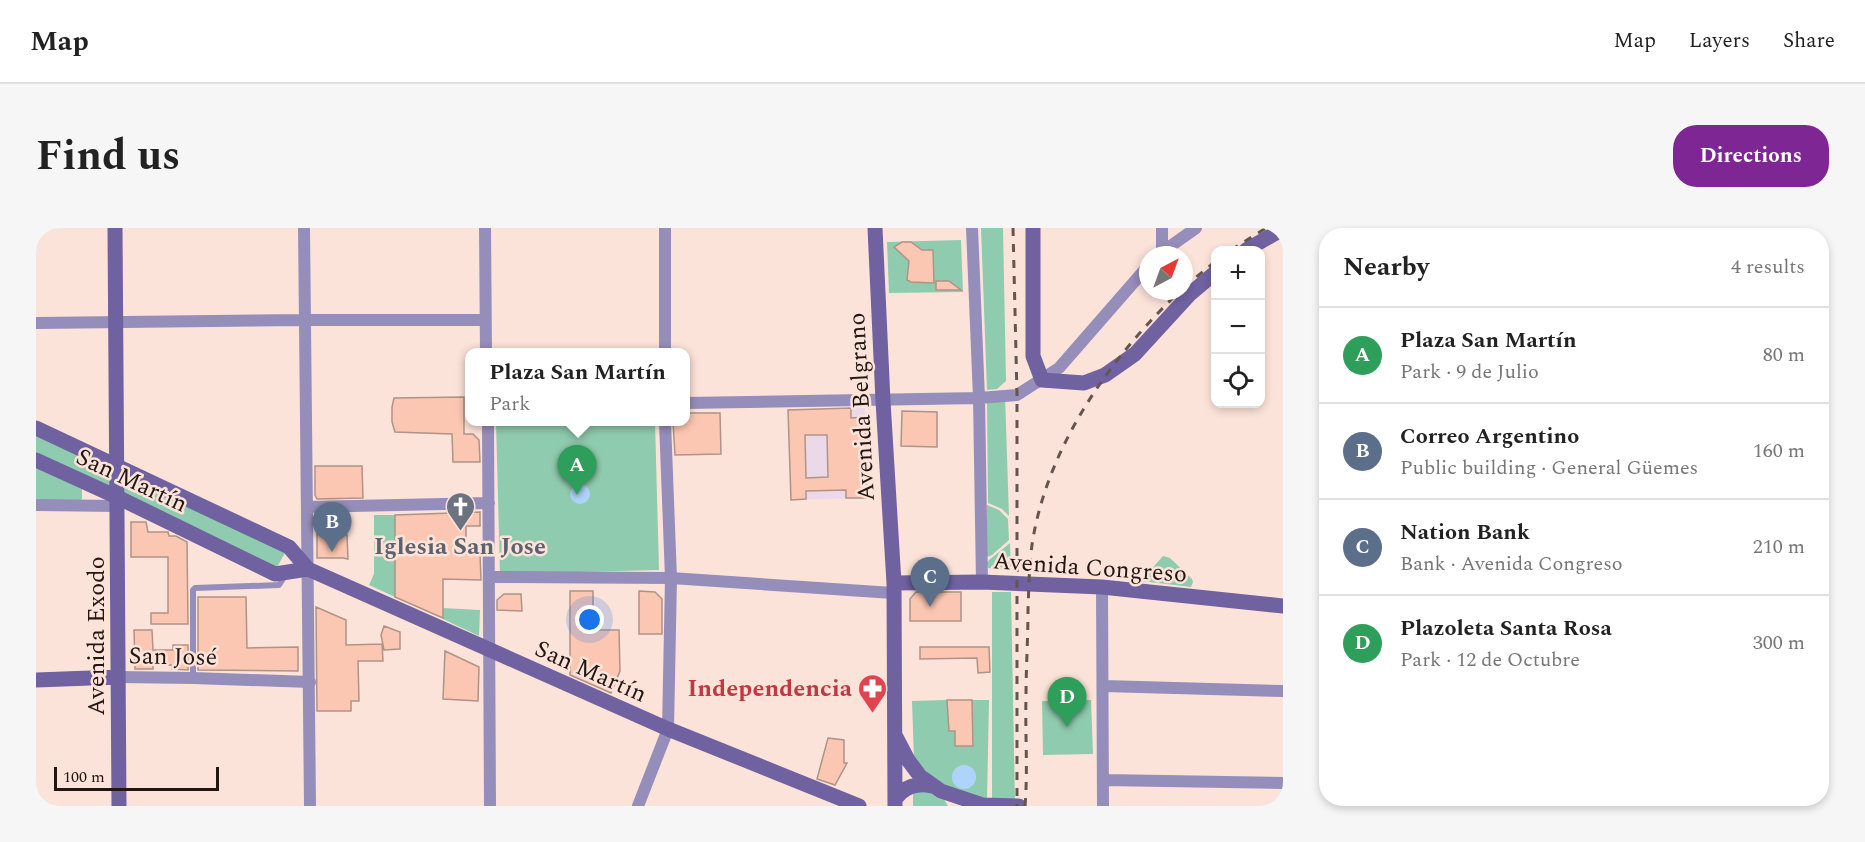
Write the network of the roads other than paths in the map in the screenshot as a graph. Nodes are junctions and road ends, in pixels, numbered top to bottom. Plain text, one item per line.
1 (115, 228) edge
2 (303, 228) edge
3 (485, 228) edge
4 (665, 228) edge
5 (875, 228) edge
6 (972, 228) edge
7 (1033, 228) edge
8 (1162, 228) edge
9 (1196, 228) edge
10 (1283, 229) edge
11 (1161, 246) edge
12 (1170, 246) edge
13 (1253, 246) edge
14 (1139, 276) edge
15 (1211, 276) edge
16 (304, 320) junction
17 (485, 320) junction
18 (116, 322) junction
19 (36, 323) edge
20 (486, 348) edge
21 (665, 348) edge
22 (1042, 380) junction
23 (979, 398) junction
24 (883, 400) junction
25 (690, 403) edge
26 (488, 426) edge
27 (665, 426) edge
28 (36, 428) edge
29 (36, 460) edge
30 (117, 465) junction
31 (117, 502) junction
32 (489, 503) junction
33 (36, 505) edge
34 (307, 507) junction
35 (295, 555) junction
36 (308, 569) junction
37 (288, 572) junction
38 (489, 577) junction
39 (671, 578) junction
40 (982, 582) junction
41 (1102, 587) junction
42 (894, 588) junction
43 (1283, 606) edge
44 (488, 650) junction
45 (118, 677) junction
46 (193, 678) junction
47 (36, 680) edge
48 (310, 682) junction
49 (1104, 686) junction
50 (1283, 691) edge
51 (668, 729) junction
52 (894, 735) junction
53 (1103, 780) junction
54 (1283, 783) edge
55 (936, 789) junction
56 (895, 803) edge
57 (982, 805) edge
58 (119, 806) edge
59 (310, 806) edge
60 (490, 806) edge
61 (638, 806) edge
62 (859, 806) edge
63 (951, 806) edge
64 (1019, 806) edge
65 (1103, 806) edge

1 - 18 main road, Avenida Exodo
2 - 16 street
3 - 17 street
4 - 21 street
5 - 24 main road, Avenida Belgrano
6 - 23 street
7 - 22 main road
8 - 11 street
9 - 12 street
10 - 13 main road
14 - 22 street
15 - 22 main road
16 - 17 street
16 - 18 street
16 - 34 street
17 - 20 street
18 - 19 street
18 - 30 main road, Avenida Exodo
22 - 23 street
23 - 24 street
23 - 40 street
24 - 25 street
24 - 42 main road, Avenida Belgrano
26 - 32 street
27 - 39 street
28 - 30 main road, San Martín
29 - 31 main road, San Martín
30 - 31 main road, Avenida Exodo
30 - 35 main road, San Martín
31 - 33 street
31 - 37 main road, San Martín
31 - 45 main road, Avenida Exodo
32 - 34 street
32 - 38 street
34 - 36 street
35 - 36 main road, San Martín
35 - 37 street
36 - 37 main road, San Martín
36 - 44 main road, San Martín
36 - 48 street
37 - 46 lane
38 - 39 street
38 - 44 street
39 - 42 street
39 - 51 street
40 - 41 main road, Avenida Congreso
40 - 42 main road, Avenida Congreso
41 - 43 main road, Avenida Congreso
41 - 49 street
42 - 52 main road, Avenida Belgrano
44 - 51 main road, San Martín
44 - 60 street
45 - 46 street, San José
45 - 47 main road, San José
45 - 58 main road, Avenida Exodo
46 - 48 street, San José
48 - 59 street
49 - 50 street
49 - 53 street
51 - 61 street
51 - 62 main road, San Martín
52 - 55 main road
52 - 56 main road, Avenida Belgrano
53 - 54 street
53 - 65 street
55 - 56 main road
55 - 57 main road
55 - 63 main road
57 - 64 main road

